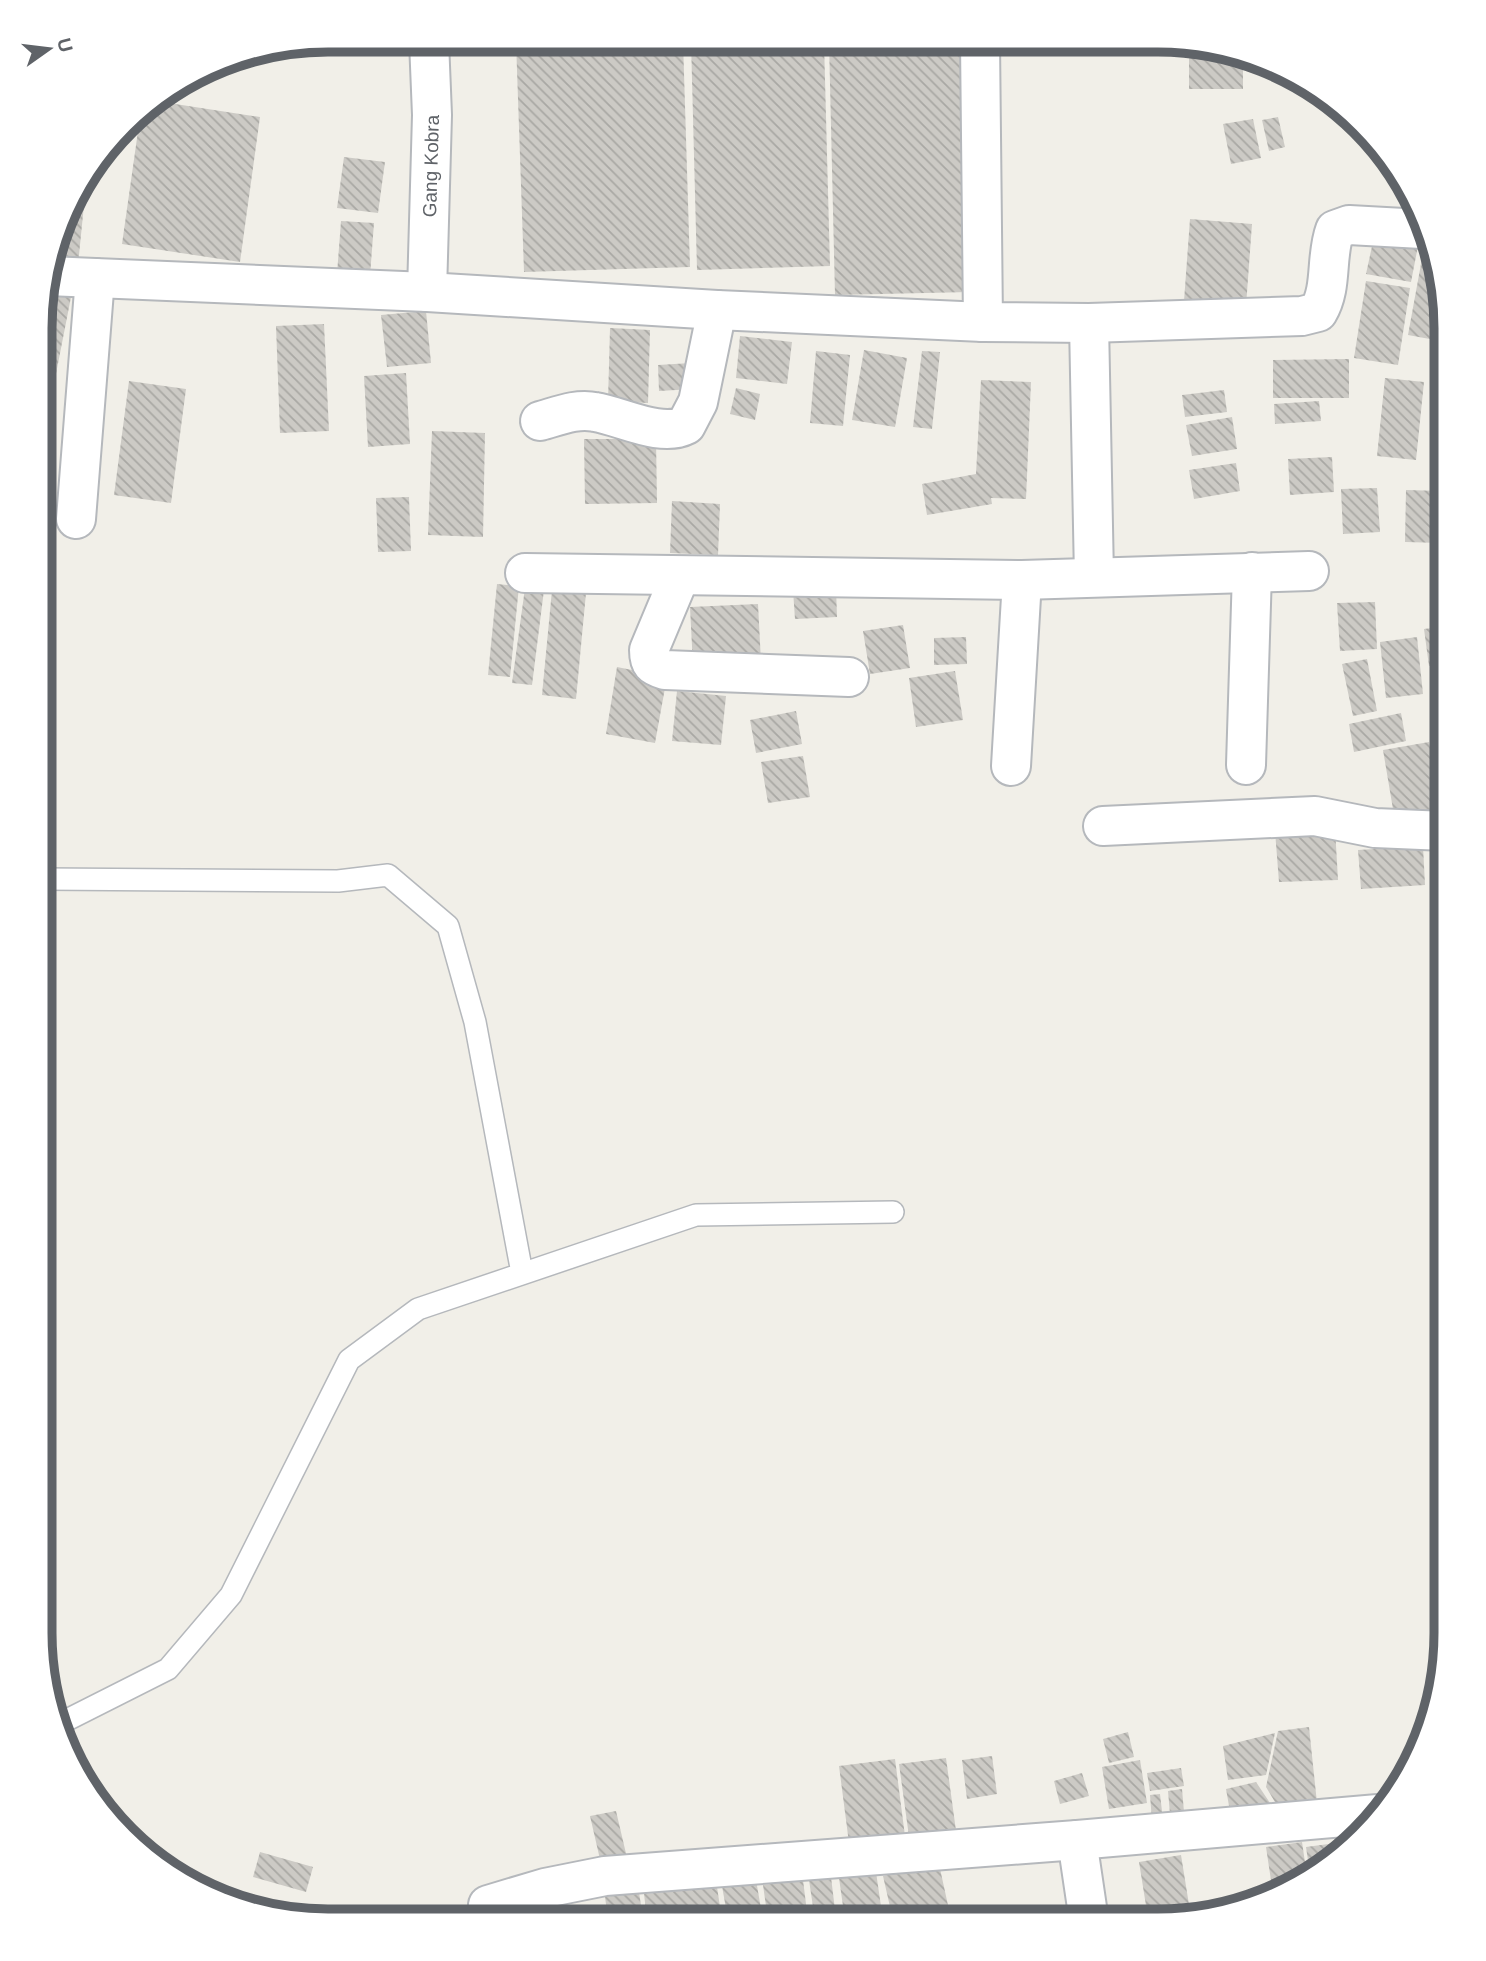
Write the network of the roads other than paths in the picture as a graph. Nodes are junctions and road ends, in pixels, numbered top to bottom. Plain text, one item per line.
1 (429, 52) edge
2 (980, 52) edge
3 (1414, 229) edge
4 (58, 276) edge
5 (95, 278) junction
6 (427, 292) junction
7 (718, 310) junction
8 (983, 322) junction
9 (1089, 323) junction
10 (540, 421) dead end
11 (76, 519) dead end
12 (1309, 571) dead end
13 (1252, 572) junction
14 (525, 573) dead end
15 (680, 576) junction
16 (1094, 576) junction
17 (1022, 580) junction
18 (849, 677) dead end
19 (1246, 765) dead end
20 (1011, 766) dead end
21 (1102, 826) dead end
22 (1434, 830) edge
23 (52, 879) edge
24 (893, 1212) dead end
25 (522, 1273) junction
26 (67, 1720) edge
27 (1364, 1815) edge
28 (1077, 1840) junction
29 (488, 1905) dead end
30 (1087, 1909) edge

1 - 6 street, Gang Kobra
2 - 8 street
3 - 9 street
4 - 5 street
5 - 6 street
5 - 11 street
6 - 7 street
7 - 8 street
7 - 10 street
8 - 9 street
9 - 16 street
12 - 13 street
13 - 16 street
13 - 19 street
14 - 15 street
15 - 17 street
15 - 18 street
16 - 17 street
17 - 20 street
21 - 22 street
23 - 25 lane
24 - 25 lane
25 - 26 lane
27 - 28 street
28 - 29 street
28 - 30 street

